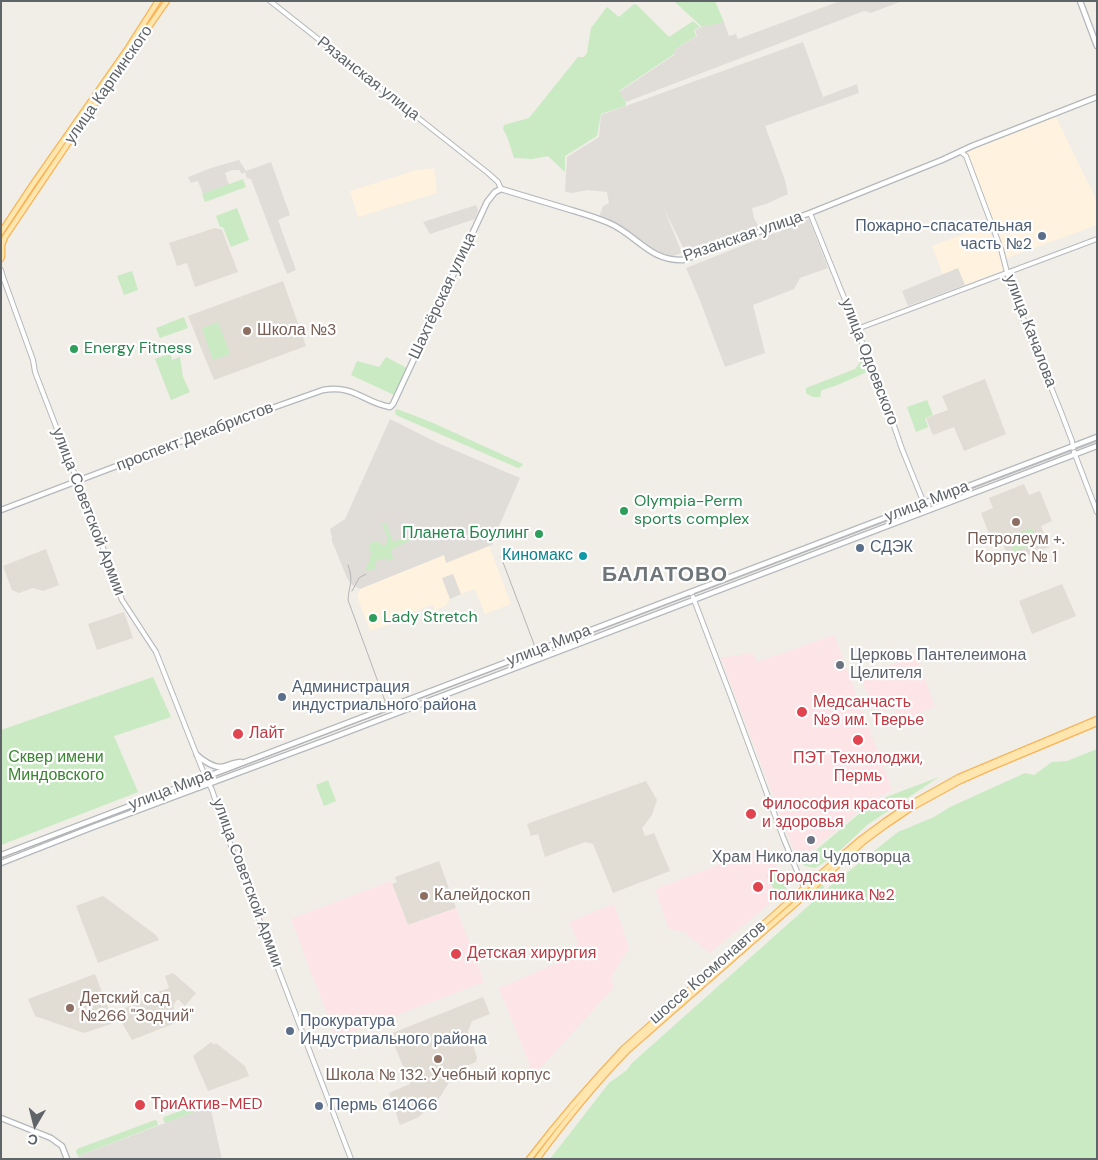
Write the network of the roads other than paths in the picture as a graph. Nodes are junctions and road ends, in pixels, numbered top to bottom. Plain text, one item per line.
1 (158, 1) edge
2 (167, 1) edge
3 (270, 1) edge
4 (1080, 1) edge
5 (1097, 46) edge
6 (1097, 97) edge
7 (961, 152) junction
8 (46, 166) junction
9 (51, 168) junction
10 (502, 189) junction
11 (810, 213) junction
12 (1, 232) edge
13 (1097, 240) edge
14 (2, 248) edge
15 (1, 259) edge
16 (1, 270) edge
17 (1007, 273) junction
18 (2, 276) edge
19 (857, 329) junction
20 (390, 407) joint
21 (1097, 437) edge
22 (1097, 446) edge
23 (1072, 447) junction
24 (1075, 454) junction
25 (78, 482) junction
26 (924, 503) junction
27 (1, 510) edge
28 (927, 511) junction
29 (1097, 512) edge
30 (690, 592) junction
31 (694, 600) junction
32 (1097, 719) edge
33 (1097, 723) edge
34 (197, 755) junction
35 (245, 762) junction
36 (205, 777) junction
37 (209, 784) junction
38 (1, 855) edge
39 (1, 863) edge
40 (806, 891) junction
41 (1, 1118) edge
42 (68, 1159) edge
43 (351, 1159) edge
44 (529, 1159) edge
45 (538, 1159) edge

1 - 8 main road, улица Карпинского
2 - 9 main road, улица Карпинского
3 - 10 street, Рязанская улица
4 - 5 main road
6 - 7 main road, Рязанская улица
7 - 11 main road, Рязанская улица
7 - 17 street, улица Качалова
8 - 9 main road
8 - 12 main road, улица Карпинского
9 - 14 main road, улица Карпинского
10 - 11 main road, Рязанская улица
10 - 20 main road, Шахтёрская улица
11 - 19 street, улица Одоевского
13 - 17 street
14 - 15 main road, улица Карпинского
16 - 18 street, улица Советской Армии
17 - 19 street
17 - 23 street, улица Качалова
18 - 25 street, улица Советской Армии
19 - 26 street, улица Одоевского
20 - 25 main road, проспект Декабристов
21 - 23 main road, улица Мира
22 - 24 main road, улица Мира
23 - 24 street, улица Качалова
23 - 26 main road, улица Мира
24 - 28 main road, улица Мира
24 - 29 street, улица Качалова
25 - 27 main road, проспект Декабристов
25 - 34 street, улица Советской Армии
26 - 28 street, улица Одоевского
26 - 30 main road, улица Мира
28 - 31 main road, улица Мира
30 - 31 street
30 - 35 main road, улица Мира
31 - 37 main road, улица Мира
31 - 40 street
32 - 40 main road, шоссе Космонавтов
33 - 40 main road, шоссе Космонавтов
34 - 35 main road
34 - 36 street, улица Советской Армии
35 - 36 main road, улица Мира
36 - 37 street, улица Советской Армии
36 - 38 main road, улица Мира
37 - 39 main road, улица Мира
37 - 43 street, улица Советской Армии
40 - 44 main road, шоссе Космонавтов
40 - 45 main road, шоссе Космонавтов
41 - 42 main road

